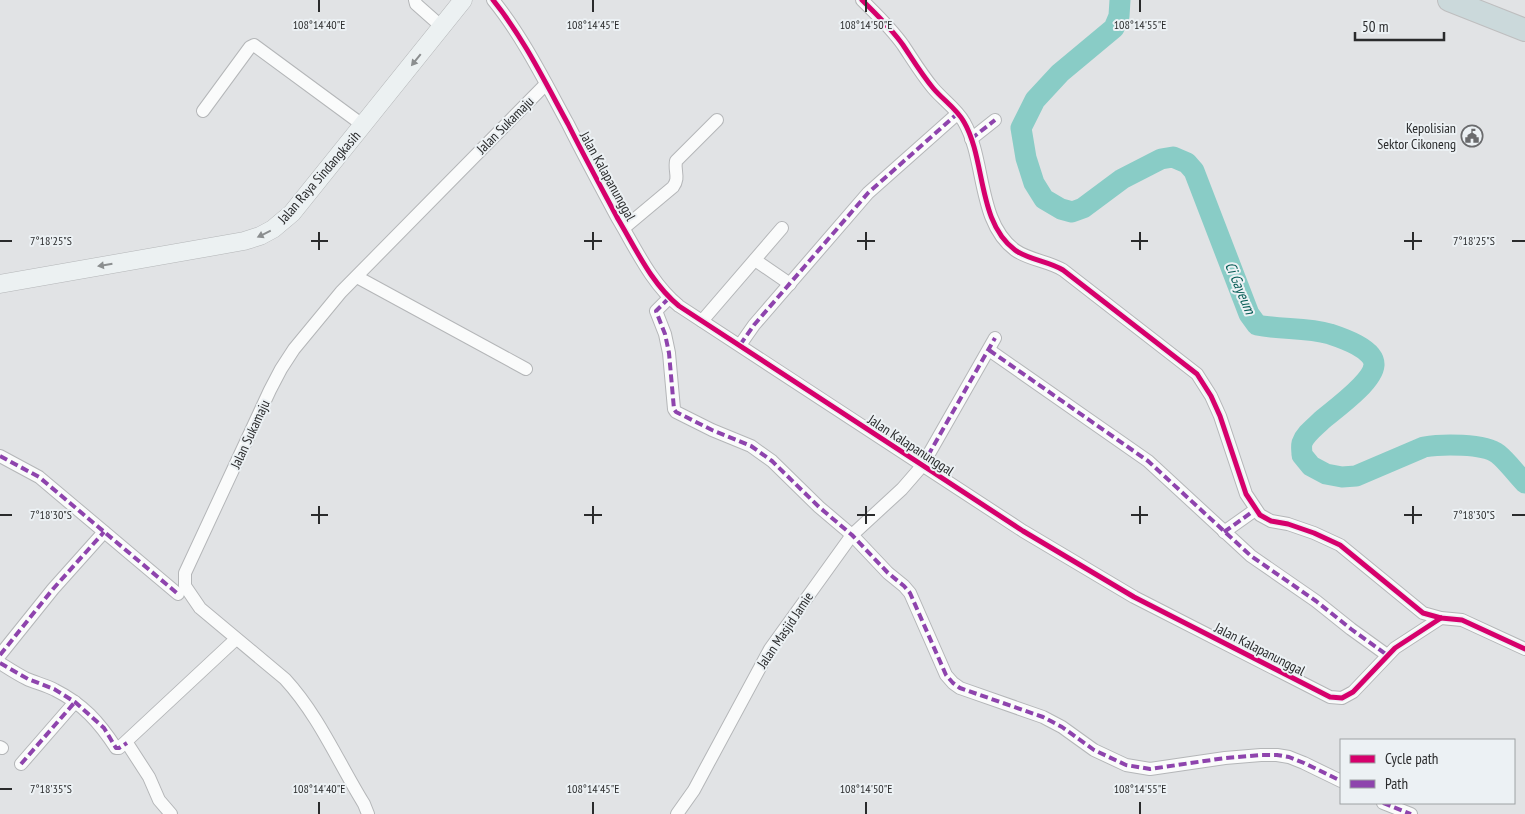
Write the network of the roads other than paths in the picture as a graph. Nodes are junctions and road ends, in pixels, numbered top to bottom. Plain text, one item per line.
1 (415, 0) edge
2 (463, 0) edge
3 (493, 0) edge
4 (862, 0) edge
5 (1453, 1) edge
6 (442, 27) junction
7 (1525, 30) edge
8 (546, 84) junction
9 (203, 111) dead end
10 (957, 114) junction
11 (716, 120) dead end
12 (995, 120) dead end
13 (364, 126) junction
14 (972, 139) junction
15 (624, 228) junction
16 (782, 228) dead end
17 (754, 260) junction
18 (357, 276) junction
19 (0, 284) edge
20 (790, 284) junction
21 (669, 298) junction
22 (702, 321) junction
23 (995, 338) dead end
24 (740, 345) junction
25 (989, 350) junction
26 (526, 369) dead end
27 (0, 456) edge
28 (922, 466) junction
29 (1252, 512) junction
30 (104, 532) junction
31 (1224, 532) junction
32 (852, 535) junction
33 (178, 594) dead end
34 (1437, 621) junction
35 (236, 639) junction
36 (1525, 649) edge
37 (0, 655) edge
38 (1387, 655) junction
39 (2, 668) edge
40 (75, 702) junction
41 (127, 743) junction
42 (22, 764) dead end
43 (1340, 780) edge
44 (1386, 804) edge
45 (172, 814) edge
46 (368, 814) edge
47 (677, 814) edge
48 (1411, 814) edge

1 - 6 street
2 - 6 main road, Jalan Raya Sindangkasih
3 - 8 street, Jalan Kalapanunggal
4 - 10 street
5 - 7 highway
6 -> 13 main road, Jalan Raya Sindangkasih
8 - 15 street, Jalan Kalapanunggal
8 - 18 street, Jalan Sukamaju
9 - 13 street
10 - 14 street
10 - 20 street
11 - 15 street
12 - 14 street
13 -> 19 main road, Jalan Raya Sindangkasih
14 - 29 street
15 - 21 street, Jalan Kalapanunggal
16 - 17 street
17 - 20 street
17 - 22 street
18 - 26 street
18 - 35 street, Jalan Sukamaju
20 - 24 street
21 - 22 street, Jalan Kalapanunggal
21 - 32 street
22 - 24 street, Jalan Kalapanunggal
23 - 25 street, Jalan Masjid Jamie
24 - 28 street, Jalan Kalapanunggal
25 - 28 street, Jalan Masjid Jamie
25 - 31 street
27 - 30 street
28 - 32 street, Jalan Masjid Jamie
28 - 38 street, Jalan Kalapanunggal
29 - 31 street
29 - 34 street
30 - 33 street
30 - 37 street
31 - 38 street
32 - 43 street
32 - 47 street, Jalan Masjid Jamie
34 - 36 street
34 - 38 street, Jalan Kalapanunggal
35 - 41 street
35 - 46 street, Jalan Sukamaju
39 - 40 street
40 - 41 street
40 - 42 street
41 - 45 street
44 - 48 street

